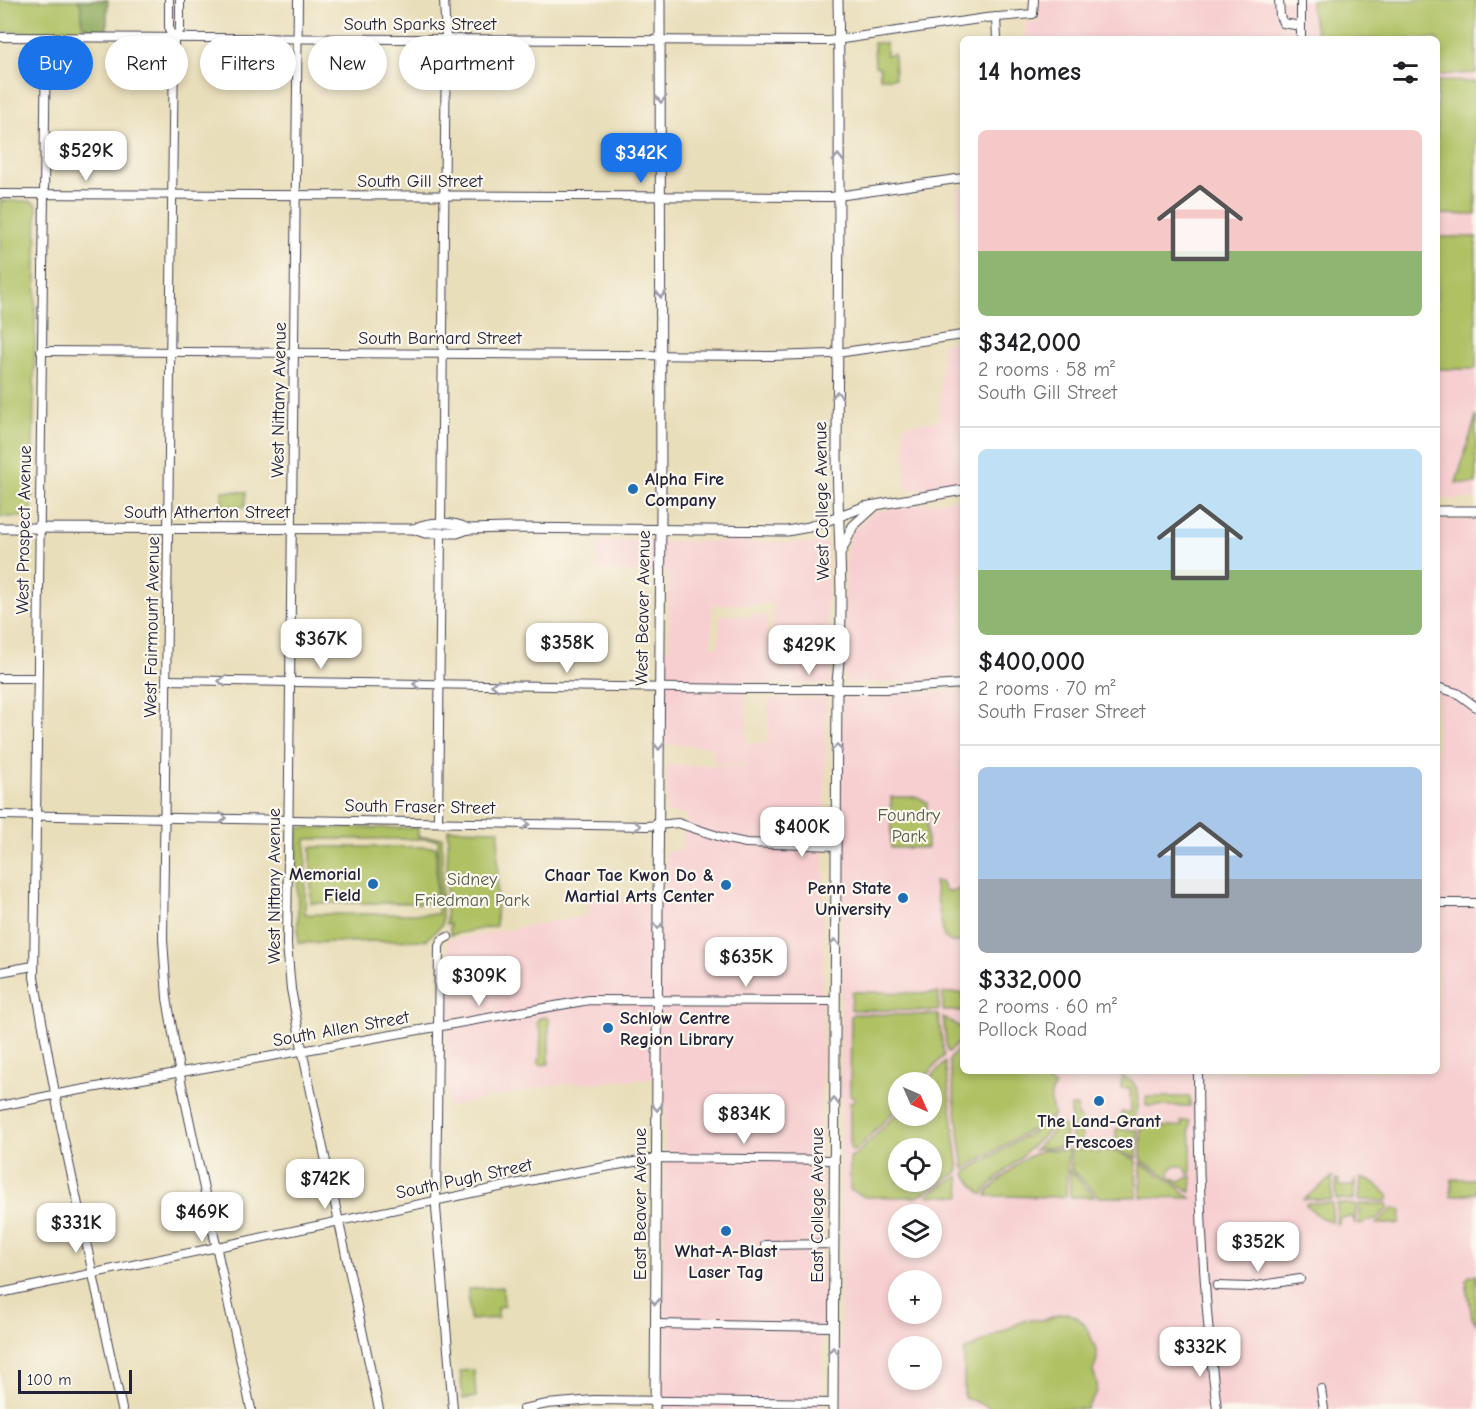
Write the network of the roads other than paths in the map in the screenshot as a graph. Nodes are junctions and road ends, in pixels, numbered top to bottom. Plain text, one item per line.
1 (169, 0) edge
2 (180, 0) edge
3 (298, 0) edge
4 (444, 0) edge
5 (660, 0) edge
6 (838, 0) edge
7 (1034, 0) edge
8 (1280, 0) edge
9 (1301, 0) edge
10 (996, 17) junction
11 (1301, 26) junction
12 (173, 36) edge
13 (176, 36) edge
14 (446, 36) edge
15 (997, 36) edge
16 (1301, 36) edge
17 (0, 37) edge
18 (18, 37) edge
19 (188, 38) edge
20 (298, 38) junction
21 (399, 39) edge
22 (535, 39) edge
23 (839, 39) junction
24 (661, 40) junction
25 (45, 90) edge
26 (173, 90) edge
27 (446, 90) edge
28 (960, 178) edge
29 (0, 194) edge
30 (44, 194) junction
31 (172, 195) junction
32 (297, 195) junction
33 (445, 196) junction
34 (839, 196) junction
35 (662, 197) junction
36 (960, 335) edge
37 (41, 351) junction
38 (171, 351) junction
39 (294, 352) junction
40 (443, 352) junction
41 (838, 353) junction
42 (661, 354) junction
43 (960, 490) edge
44 (881, 503) junction
45 (1440, 511) edge
46 (1476, 511) edge
47 (838, 516) junction
48 (0, 528) edge
49 (39, 528) junction
50 (441, 528) junction
51 (168, 529) junction
52 (292, 529) junction
53 (661, 530) junction
54 (839, 564) junction
55 (0, 678) edge
56 (38, 678) junction
57 (166, 680) junction
58 (290, 682) junction
59 (439, 684) junction
60 (960, 684) edge
61 (658, 688) junction
62 (1440, 688) edge
63 (837, 689) junction
64 (1476, 707) edge
65 (0, 815) edge
66 (36, 816) junction
67 (165, 818) junction
68 (288, 820) junction
69 (438, 822) junction
70 (660, 824) junction
71 (836, 846) junction
72 (1440, 903) edge
73 (1476, 903) edge
74 (448, 937) dead end
75 (33, 966) junction
76 (0, 972) edge
77 (658, 1000) junction
78 (834, 1001) junction
79 (437, 1028) junction
80 (302, 1050) junction
81 (180, 1072) junction
82 (1198, 1074) edge
83 (55, 1094) junction
84 (0, 1106) edge
85 (657, 1158) junction
86 (834, 1160) junction
87 (436, 1201) junction
88 (338, 1220) junction
89 (833, 1244) junction
90 (765, 1245) dead end
91 (216, 1246) junction
92 (92, 1273) junction
93 (1300, 1280) dead end
94 (1217, 1286) dead end
95 (0, 1293) edge
96 (655, 1324) junction
97 (833, 1327) junction
98 (1322, 1389) dead end
99 (655, 1405) edge
100 (833, 1406) edge
101 (122, 1409) edge
102 (251, 1409) edge
103 (379, 1409) edge
104 (453, 1409) edge
105 (523, 1409) edge
106 (1217, 1409) edge
107 (1324, 1409) edge

1 - 12 street, West Fairmount Avenue
2 - 13 street, West Fairmount Avenue
3 - 20 street, West Nittany Avenue
4 - 14 street
5 - 24 main road, West Beaver Avenue
6 - 23 main road, West College Avenue
7 - 10 street, South Sparks Street
8 - 11 street
9 - 11 street
10 - 15 street
10 - 23 street, South Sparks Street
11 - 16 street
17 - 18 street, South Sparks Street
19 - 20 street, South Sparks Street
20 - 21 street, South Sparks Street
20 - 32 street, West Nittany Avenue
22 - 24 street, South Sparks Street
23 - 24 street, South Sparks Street
34 -> 23 main road, West College Avenue
24 -> 35 main road, West Beaver Avenue
25 - 30 street, West Prospect Avenue
26 - 31 street, West Fairmount Avenue
27 - 33 street
28 - 34 street, South Gill Street
29 - 30 street, South Gill Street
30 - 31 street, South Gill Street
30 - 37 street, West Prospect Avenue
31 - 32 street, South Gill Street
31 - 38 street, West Fairmount Avenue
32 - 33 street, South Gill Street
32 - 39 street, West Nittany Avenue
33 - 35 street, South Gill Street
33 - 40 street
34 - 35 street, South Gill Street
34 - 41 main road, West College Avenue
35 -> 42 main road, West Beaver Avenue
36 - 41 street, South Barnard Street
37 - 38 street, South Barnard Street
37 - 49 street, West Prospect Avenue
38 - 39 street, South Barnard Street
38 - 51 street, West Fairmount Avenue
39 - 40 street, South Barnard Street
39 - 52 street, West Nittany Avenue
40 - 42 street, South Barnard Street
40 - 50 street
41 - 42 street, South Barnard Street
47 -> 41 main road, West College Avenue
42 - 53 main road, West Beaver Avenue
43 - 44 main road, South Atherton Street
44 - 47 main road, South Atherton Street
44 - 54 main road
45 - 46 main road
47 - 53 main road, South Atherton Street
47 - 54 main road, West College Avenue
48 - 49 main road, South Atherton Street
49 - 51 main road, South Atherton Street
49 - 56 street, West Prospect Avenue
50 - 52 main road, South Atherton Street
50 - 53 main road, South Atherton Street
50 - 59 street
51 - 52 main road, South Atherton Street
51 - 57 street, West Fairmount Avenue
52 - 58 street, West Nittany Avenue
53 - 61 main road, West Beaver Avenue
54 - 63 main road, West College Avenue
55 - 56 street
56 - 66 street, West Prospect Avenue
58 -> 57 street
57 - 67 street, West Fairmount Avenue
59 -> 58 street
58 - 68 street, West Nittany Avenue
61 -> 59 street
59 - 69 street
60 - 63 street
61 - 63 street
61 -> 70 main road, West Beaver Avenue
62 - 64 street
71 -> 63 main road, West College Avenue
65 - 66 street, South Fraser Street
66 - 67 street, South Fraser Street
66 - 75 street, West Prospect Avenue
67 -> 68 street, South Fraser Street
67 - 81 street, West Fairmount Avenue
68 - 69 street, South Fraser Street
68 - 80 street, West Nittany Avenue
69 -> 70 street, South Fraser Street
70 - 71 street, South Fraser Street
70 -> 77 main road, West Beaver Avenue
78 -> 71 main road, West College Avenue
72 - 73 street
74 - 79 street
75 - 76 street
75 - 83 street, West Prospect Avenue
77 - 78 street, South Allen Street
77 - 79 street, South Allen Street
77 -> 85 main road, East Beaver Avenue
86 -> 78 main road, East College Avenue
79 - 80 street, South Allen Street
79 - 87 street
80 - 81 street, South Allen Street
80 - 88 street, West Nittany Avenue
81 - 83 street, South Allen Street
81 - 91 street, West Fairmount Avenue
82 - 106 street
83 - 84 street, South Allen Street
83 - 92 street, West Prospect Avenue
85 - 86 street, South Pugh Street
85 - 87 street, South Pugh Street
85 -> 96 main road, East Beaver Avenue
86 - 89 main road, East College Avenue
87 - 88 street, South Pugh Street
87 - 104 street
88 - 91 street, South Pugh Street
88 - 103 street, West Nittany Avenue
89 - 90 street
89 - 97 main road, East College Avenue
91 - 92 street, South Pugh Street
91 - 102 street, West Fairmount Avenue
92 - 95 street, South Pugh Street
92 - 101 street, West Prospect Avenue
93 - 94 street
96 - 97 street
96 - 99 main road, East Beaver Avenue
100 -> 97 main road, East College Avenue
98 - 107 street
99 - 100 street
99 - 105 street

